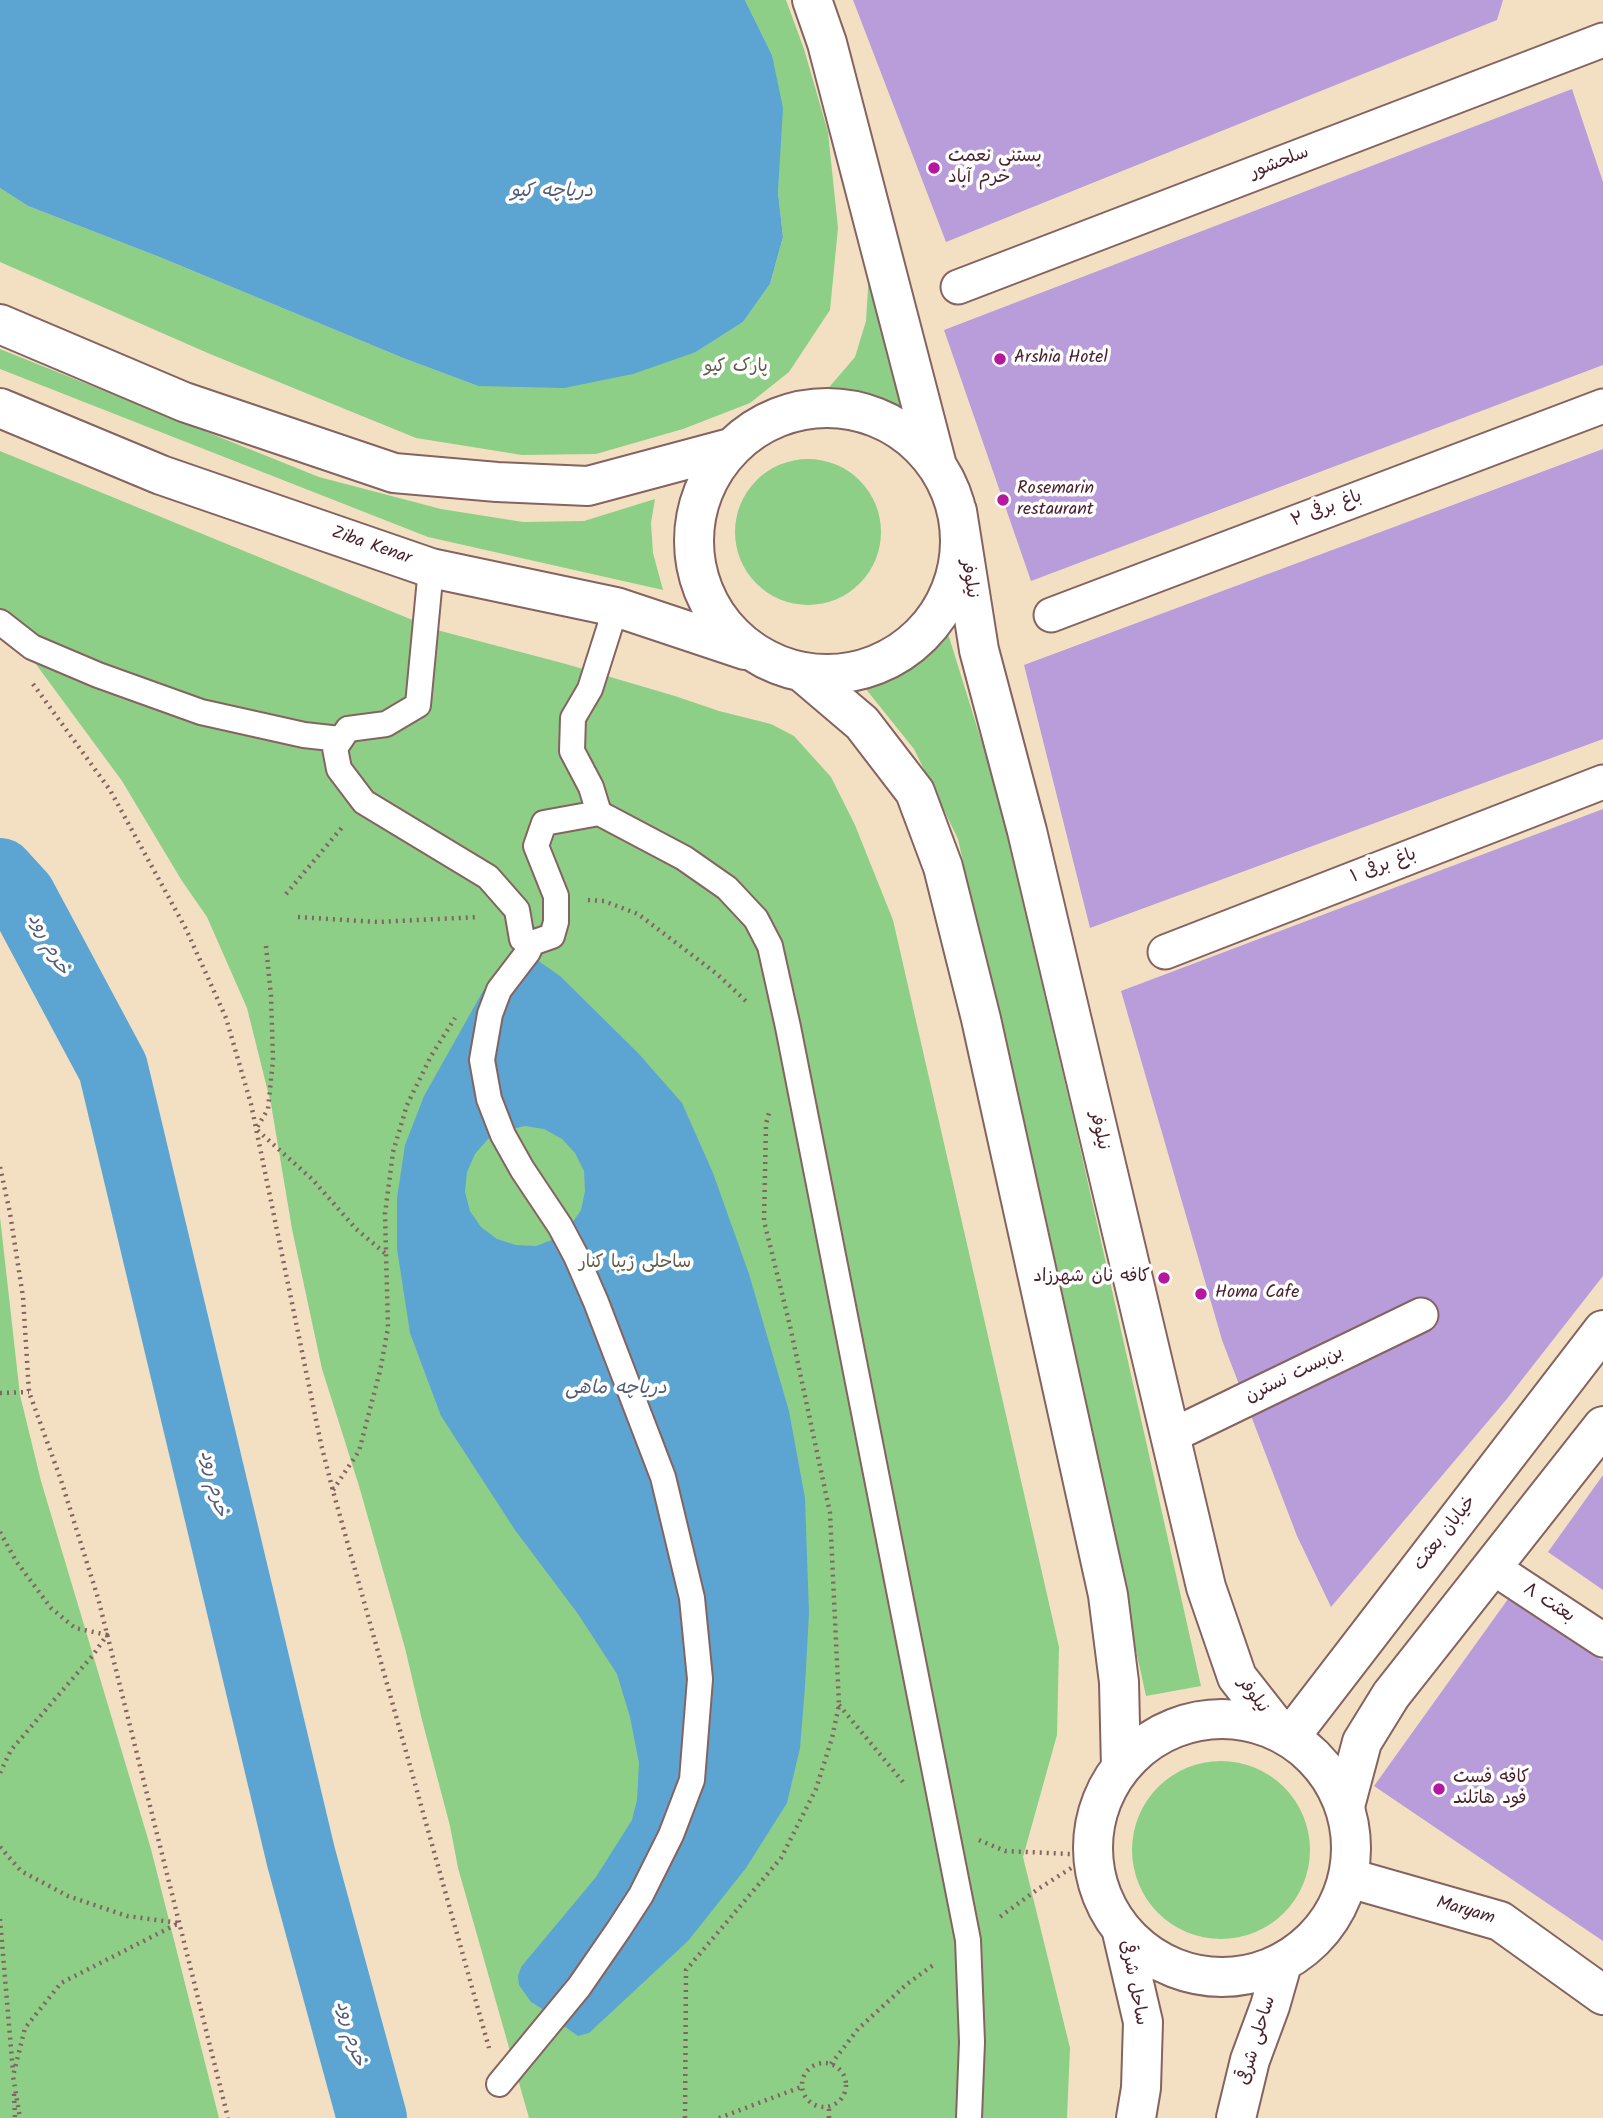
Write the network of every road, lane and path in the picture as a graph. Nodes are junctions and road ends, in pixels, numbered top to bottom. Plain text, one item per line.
1 (812, 0) edge
2 (1603, 40) edge
3 (958, 287) dead end
4 (0, 324) edge
5 (1603, 406) edge
6 (0, 408) edge
7 (730, 448) junction
8 (936, 464) junction
9 (957, 511) junction
10 (431, 568) junction
11 (617, 607) junction
12 (1051, 615) dead end
13 (0, 622) edge
14 (754, 653) junction
15 (802, 672) junction
16 (28, 677) dead end
17 (341, 739) junction
18 (1603, 782) edge
19 (364, 802) junction
20 (599, 813) junction
21 (286, 894) dead end
22 (556, 896) junction
23 (517, 910) junction
24 (299, 917) dead end
25 (266, 946) dead end
26 (530, 947) junction
27 (1165, 952) dead end
28 (461, 1009) dead end
29 (788, 1027) junction
30 (772, 1100) dead end
31 (256, 1129) junction
32 (0, 1167) edge
33 (388, 1255) junction
34 (1421, 1315) dead end
35 (1603, 1330) edge
36 (29, 1392) junction
37 (0, 1393) edge
38 (1603, 1426) edge
39 (1169, 1437) junction
40 (333, 1491) junction
41 (0, 1532) edge
42 (1492, 1567) junction
43 (107, 1635) junction
44 (1603, 1640) edge
45 (1285, 1735) junction
46 (1121, 1768) junction
47 (0, 1773) edge
48 (1345, 1806) junction
49 (0, 1847) edge
50 (1349, 1878) junction
51 (0, 1919) edge
52 (179, 1923) junction
53 (1122, 1932) junction
54 (1282, 1964) junction
55 (1603, 1995) edge
56 (13, 2076) junction
57 (499, 2084) joint
58 (801, 2087) junction
59 (829, 2107) junction
60 (15, 2118) edge
61 (20, 2118) edge
62 (228, 2118) edge
63 (685, 2118) edge
64 (719, 2118) edge
65 (829, 2118) edge
66 (969, 2118) edge
67 (1136, 2118) edge
68 (1236, 2118) edge

1 - 8 main road
2 - 3 street, سلحشور
4 - 7 main road
5 - 12 street, باغ برفی ۲
6 - 10 main road, Ziba Kenar
7 - 8 main road
7 - 14 main road
8 - 9 main road
9 - 15 main road
9 - 39 main road, نیلوفر
10 - 11 main road, Ziba Kenar
10 - 17 street
11 - 14 main road, Ziba Kenar
11 - 20 street
13 - 17 street
14 - 15 main road
15 - 46 main road
16 - 31 path
17 - 19 street
18 - 27 street, باغ برفی ۱
19 - 21 path
19 - 23 street
20 - 22 street
20 - 29 street
22 - 26 street
22 - 29 path
23 - 24 path
23 - 26 street
25 - 31 path
26 - 57 street
28 - 33 path
29 - 66 street
30 - 63 path
31 - 33 path
31 - 40 path
32 - 36 path
33 - 40 path
34 - 39 street, بن‌بست نسترن
35 - 45 main road, خیابان بعثت
36 - 37 path
36 - 43 path
38 - 42 main road
39 - 45 main road, نیلوفر
40 - 57 path
41 - 43 path
42 - 44 street, بعثت ۸
42 - 48 main road
43 - 47 path
43 - 52 path
45 - 46 main road
45 - 48 main road
46 - 53 main road
48 - 50 main road
49 - 52 path
50 - 54 main road
50 - 55 main road, Maryam
51 - 56 path
52 - 56 path
52 - 62 path
53 - 54 main road
53 - 67 main road, ساحل شرقی
54 - 68 main road, ساحلی شرقی
56 - 60 path
56 - 61 path
58 - 59 path
58 - 59 path
58 - 64 path
59 - 65 path

